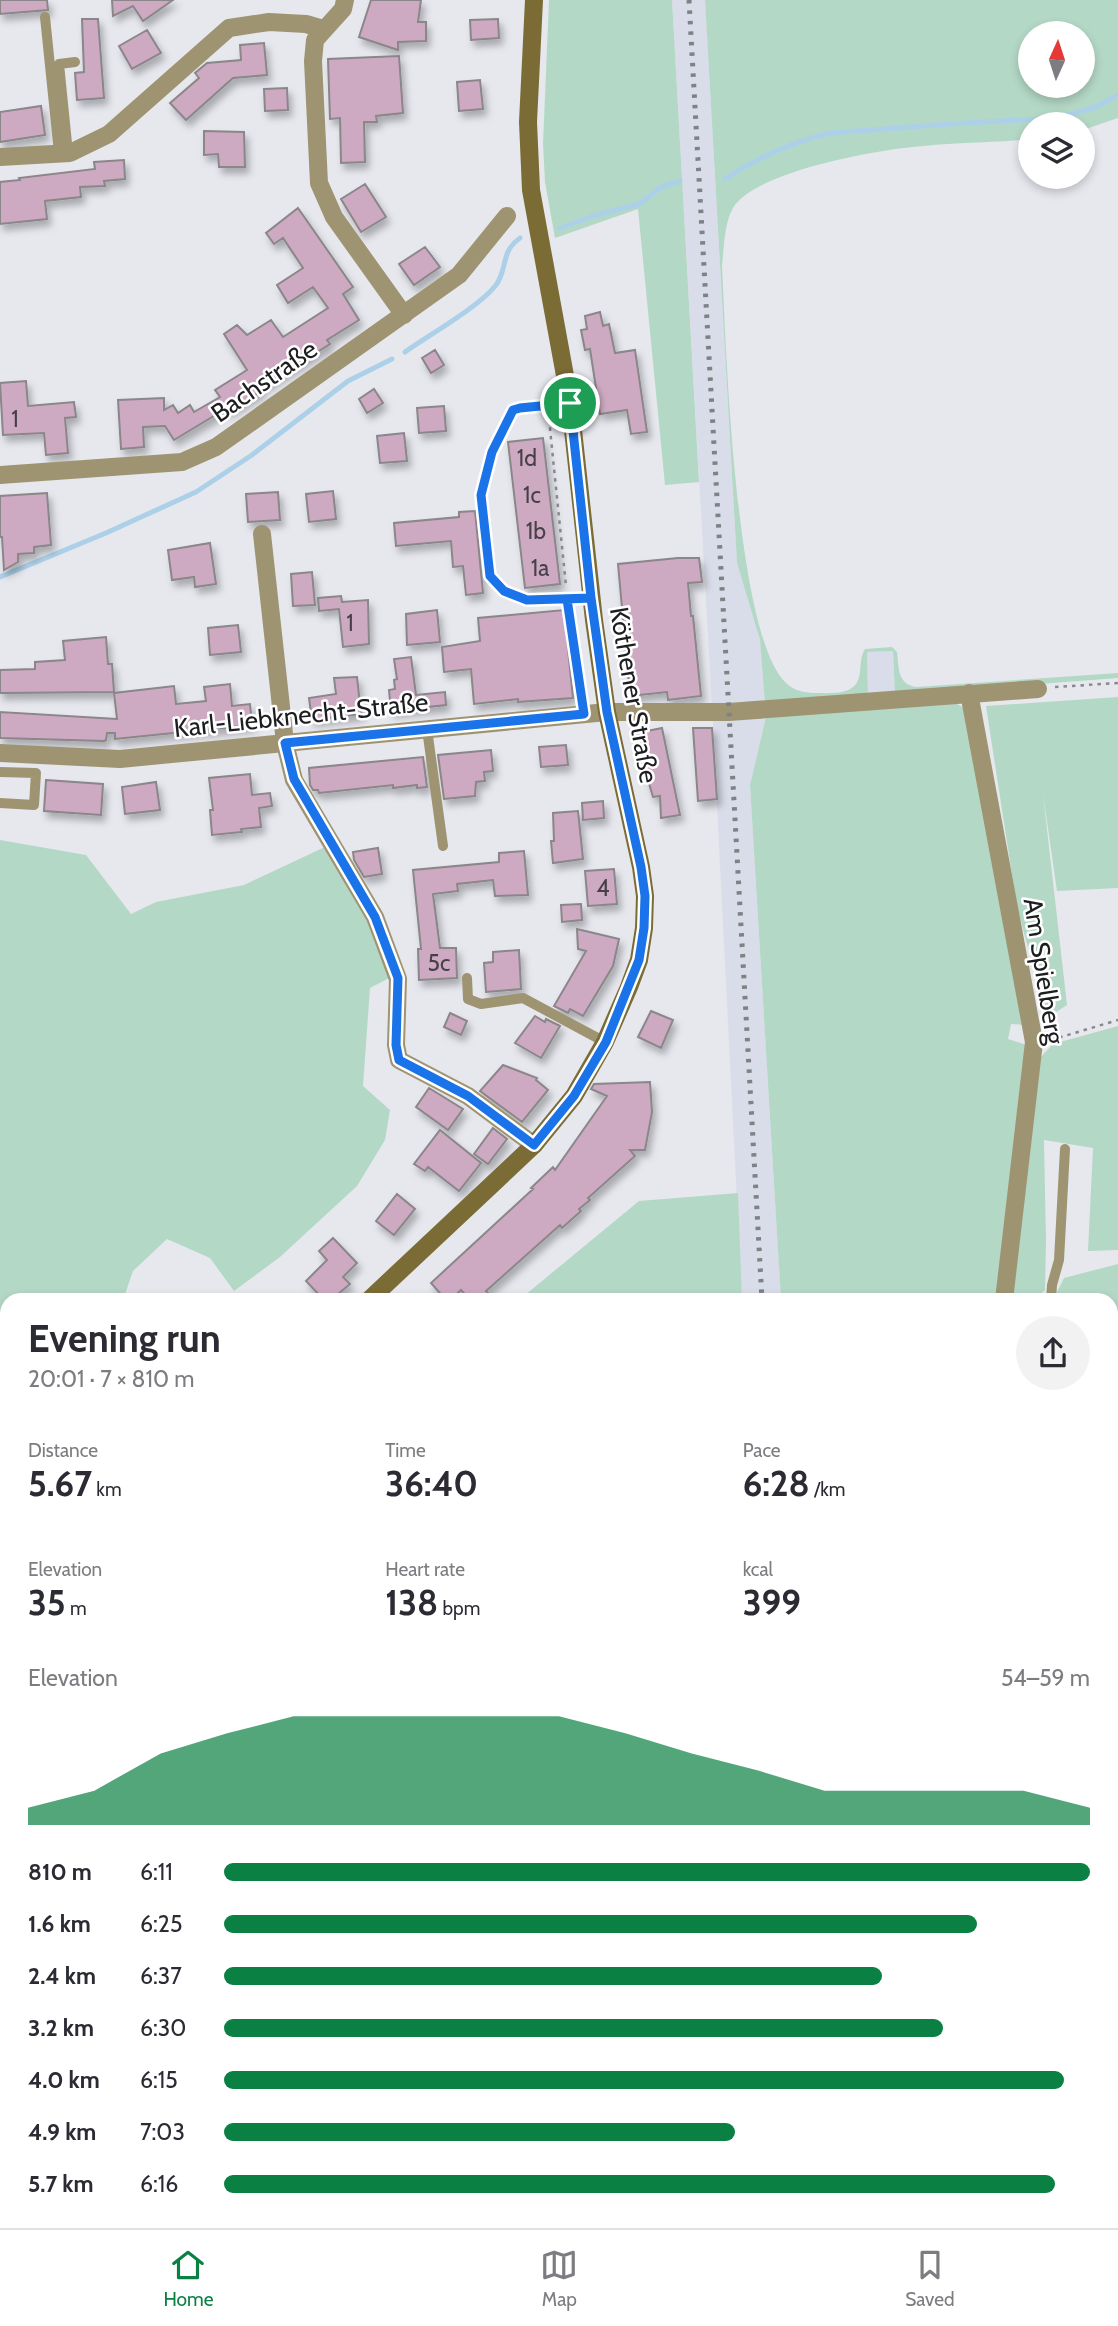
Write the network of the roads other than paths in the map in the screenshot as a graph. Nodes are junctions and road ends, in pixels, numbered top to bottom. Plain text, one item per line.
1 (345, 0) edge
2 (534, 0) edge
3 (45, 17) dead end
4 (323, 29) junction
5 (75, 62) dead end
6 (63, 153) junction
7 (0, 157) edge
8 (507, 216) dead end
9 (404, 315) junction
10 (570, 403) junction
11 (0, 475) edge
12 (262, 534) dead end
13 (591, 598) junction
14 (1038, 689) road end
15 (969, 693) junction
16 (607, 712) junction
17 (426, 729) junction
18 (285, 743) junction
19 (0, 753) edge
20 (27, 755) junction
21 (0, 772) edge
22 (15, 772) junction
23 (0, 803) edge
24 (443, 846) dead end
25 (467, 978) dead end
26 (606, 1042) junction
27 (534, 1145) junction
28 (1065, 1149) dead end
29 (376, 1293) edge
30 (1005, 1293) edge
31 (1051, 1293) edge

1 - 4 street
2 - 10 main road, Köthener Straße
3 - 6 lane
4 - 6 street
4 - 9 street
5 - 6 lane
6 - 7 street
8 - 9 street, Bachstraße
9 - 11 street, Bachstraße
10 - 13 main road, Köthener Straße
10 - 13 lane
12 - 18 street
13 - 16 main road, Köthener Straße
14 - 15 street
15 - 16 street
15 - 30 street, Am Spielberg
16 - 17 street, Karl-Liebknecht-Straße
16 - 26 main road, Köthener Straße
17 - 18 street, Karl-Liebknecht-Straße
17 - 24 lane
18 - 20 street, Karl-Liebknecht-Straße
18 - 27 street
19 - 20 street, Karl-Liebknecht-Straße
20 - 22 lane
21 - 22 lane
22 - 23 lane
25 - 26 lane
26 - 27 main road, Köthener Straße
27 - 29 main road, Köthener Straße
28 - 31 lane

